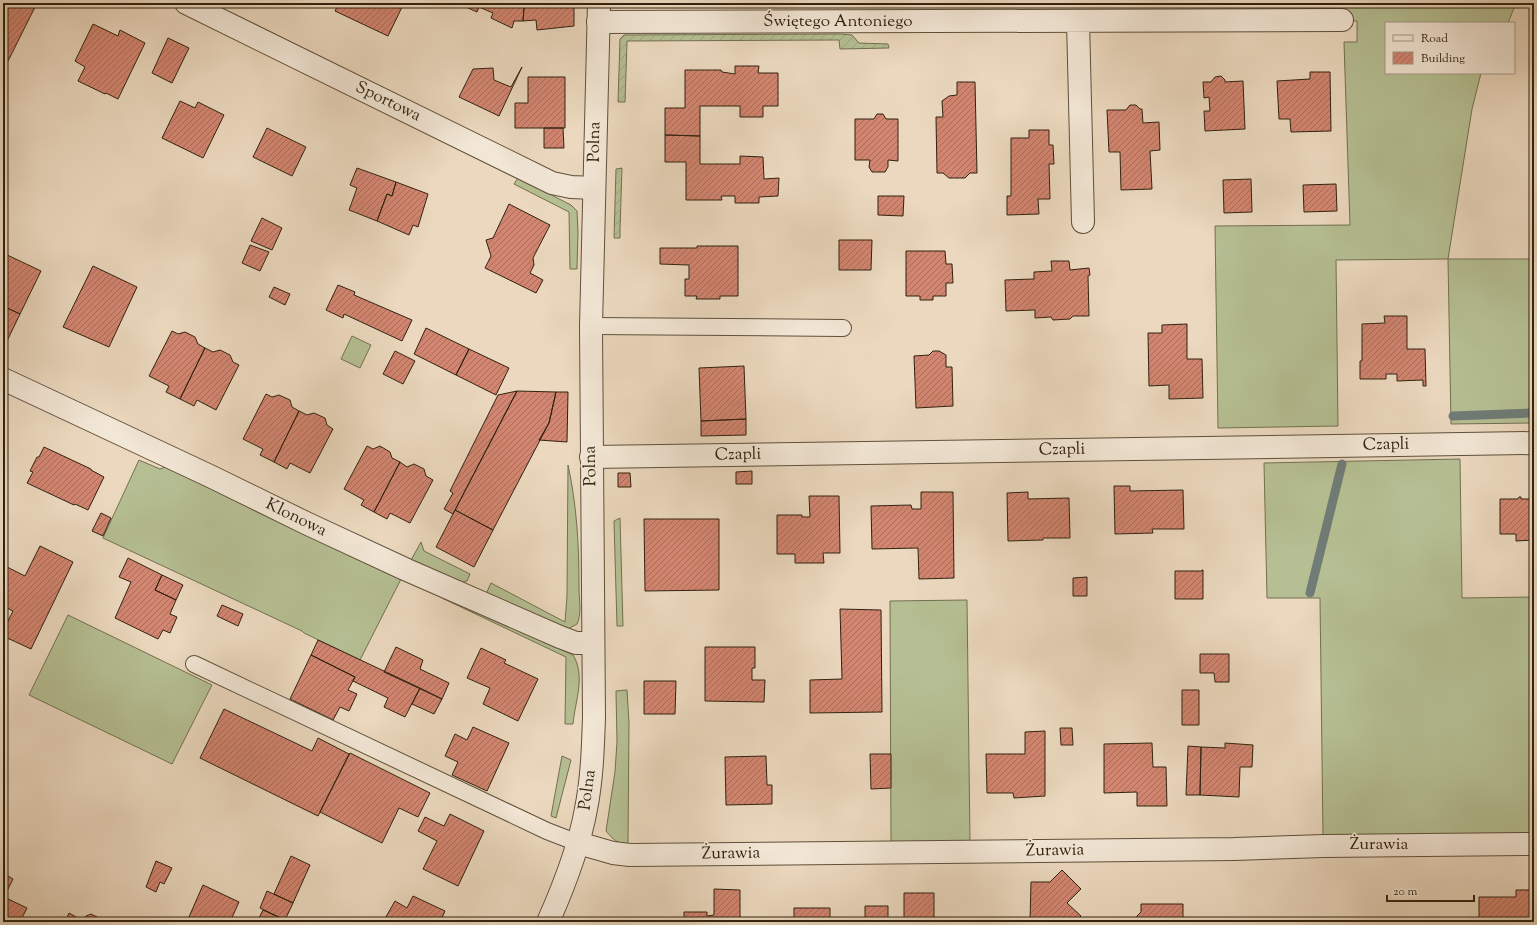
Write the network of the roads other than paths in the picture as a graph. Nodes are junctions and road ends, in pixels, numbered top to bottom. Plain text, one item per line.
1 (186, 3) edge
2 (598, 13) edge
3 (1342, 20) dead end
4 (1078, 21) junction
5 (594, 188) junction
6 (1083, 222) dead end
7 (591, 326) junction
8 (843, 328) dead end
9 (3, 379) edge
10 (1534, 443) edge
11 (591, 457) junction
12 (593, 643) junction
13 (194, 664) dead end
14 (578, 843) junction
15 (1534, 844) edge
16 (548, 922) edge

1 - 5 street, Sportowa
2 - 4 street, Świętego Antoniego
2 - 5 street, Polna
3 - 4 street, Świętego Antoniego
4 - 6 street
5 - 7 street, Polna
7 - 8 lane
7 - 11 street, Polna
9 - 12 street, Klonowa
10 - 11 street, Czapli
11 - 12 street, Polna
12 - 14 street, Polna
13 - 14 lane
14 - 15 street, Żurawia
14 - 16 street, Polna

